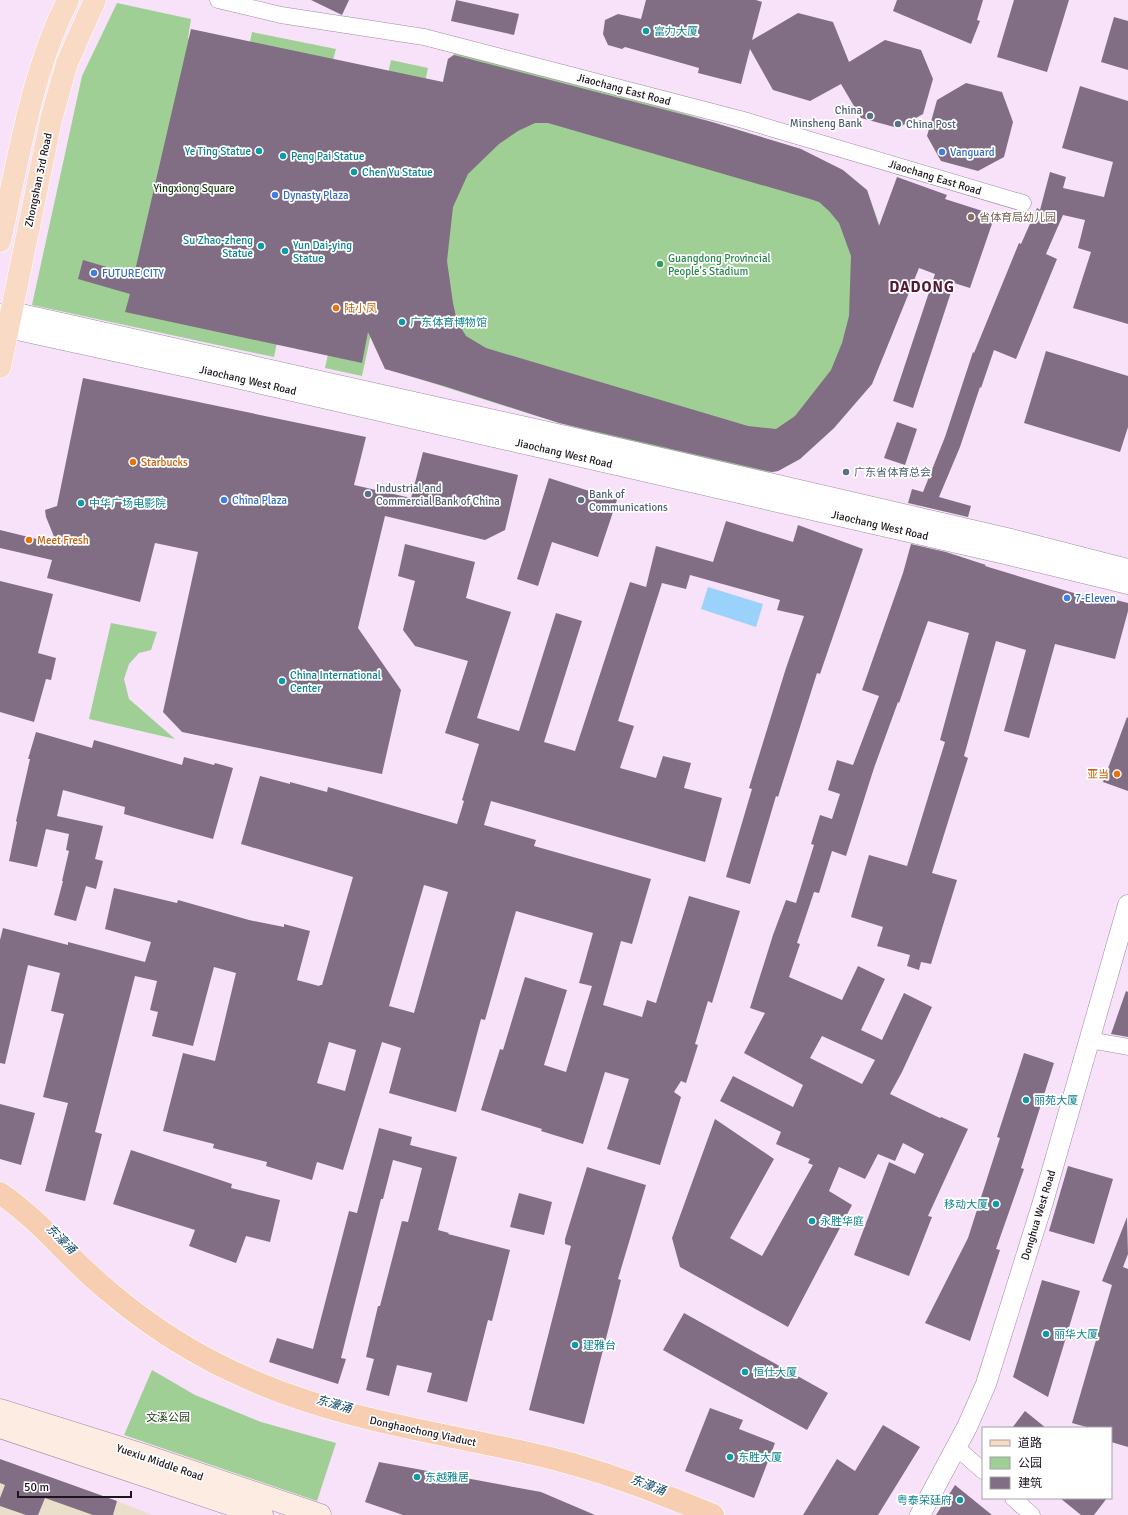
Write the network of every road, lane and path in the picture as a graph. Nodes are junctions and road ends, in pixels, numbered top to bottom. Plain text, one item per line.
1 (68, 0) edge
2 (95, 0) edge
3 (218, 0) edge
4 (1023, 204) dead end
5 (0, 241) edge
6 (5, 319) edge
7 (0, 366) edge
8 (1128, 569) edge
9 (1128, 584) edge
10 (1128, 905) edge
11 (1089, 1040) junction
12 (1128, 1047) edge
13 (0, 1194) edge
14 (0, 1410) edge
15 (0, 1427) edge
16 (956, 1447) junction
17 (982, 1470) edge
18 (1014, 1499) edge
19 (262, 1515) edge
20 (320, 1515) edge
21 (709, 1515) edge
22 (713, 1515) edge
23 (920, 1515) edge
24 (1032, 1515) edge

1 - 5 main road
2 - 6 main road, Zhongshan 3rd Road
3 - 4 street, Jiaochang East Road
6 - 7 main road, Zhongshan 3rd Road
6 - 8 street, Jiaochang West Road
6 - 9 street, Jiaochang West Road
10 - 11 street, Donghua West Road
11 - 12 street
11 - 16 street, Donghua West Road
13 - 21 highway, Donghaochong Viaduct
13 - 22 highway, Donghaochong Viaduct
14 - 20 main road, Yuexiu Middle Road
15 - 19 main road, Yuexiu Middle Road
16 - 17 street
16 - 23 street, Donghua West Road
18 - 24 street

